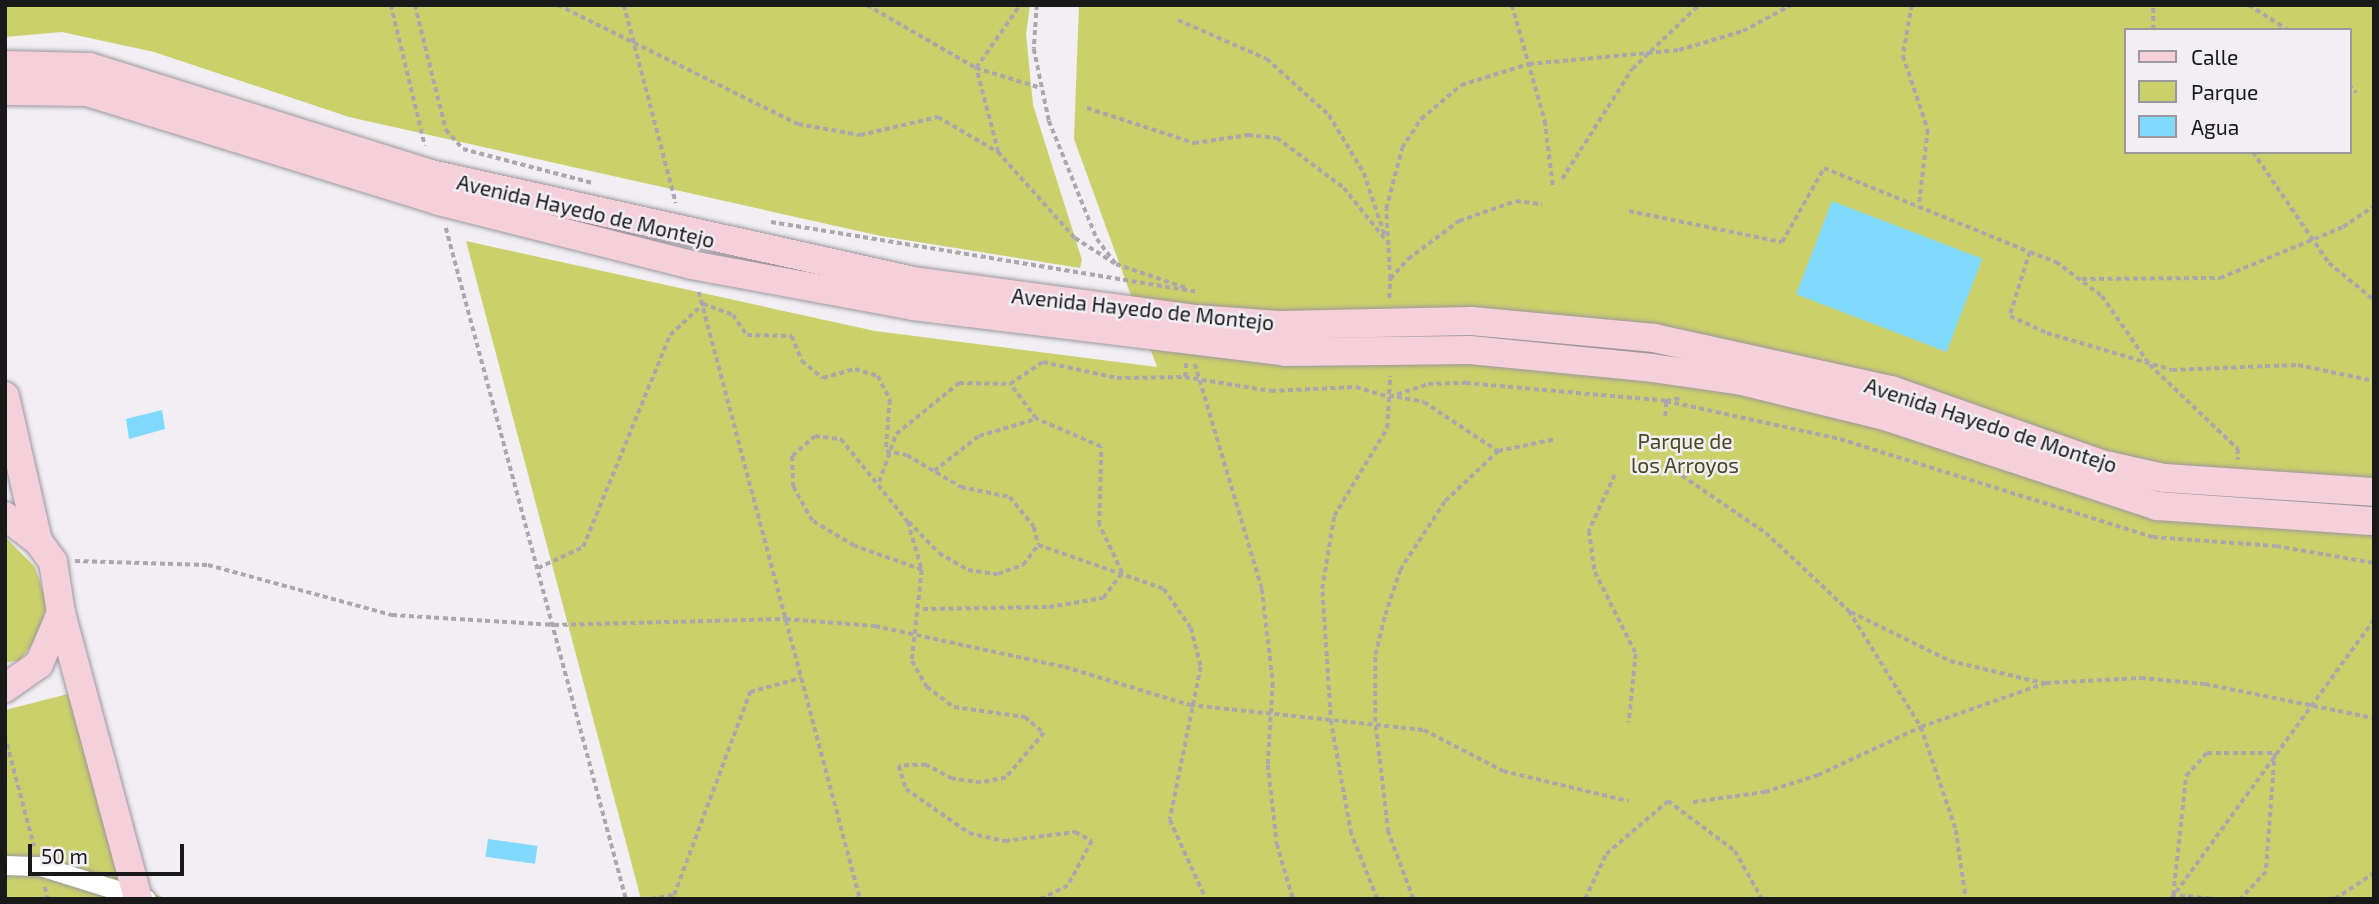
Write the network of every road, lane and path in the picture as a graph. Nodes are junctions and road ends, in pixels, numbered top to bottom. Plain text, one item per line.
1 (391, 5) edge
2 (415, 5) edge
3 (558, 5) edge
4 (624, 5) edge
5 (867, 5) edge
6 (1020, 5) edge
7 (1037, 5) edge
8 (1512, 5) edge
9 (1699, 5) edge
10 (1791, 5) edge
11 (1912, 5) edge
12 (2153, 5) edge
13 (2249, 5) edge
14 (1178, 20) dead end
15 (2153, 28) edge
16 (2285, 28) edge
17 (634, 41) junction
18 (1646, 54) junction
19 (1529, 64) junction
20 (5, 65) edge
21 (976, 68) junction
22 (2351, 87) edge
23 (1042, 88) junction
24 (5, 91) edge
25 (2357, 93) dead end
26 (1087, 108) dead end
27 (999, 152) junction
28 (2254, 154) edge
29 (389, 173) junction
30 (432, 174) junction
31 (1562, 179) dead end
32 (596, 184) dead end
33 (1553, 186) dead end
34 (439, 201) junction
35 (663, 201) dead end
36 (1542, 204) dead end
37 (676, 205) junction
38 (2374, 206) edge
39 (689, 207) dead end
40 (1919, 207) junction
41 (1629, 211) dead end
42 (756, 219) dead end
43 (684, 235) junction
44 (2312, 241) junction
45 (1387, 242) junction
46 (2030, 252) junction
47 (1116, 264) junction
48 (692, 265) junction
49 (1390, 279) junction
50 (2081, 279) junction
51 (2374, 300) edge
52 (703, 304) junction
53 (1390, 337) junction
54 (2150, 365) junction
55 (1195, 378) junction
56 (2374, 381) edge
57 (1010, 384) junction
58 (5, 396) edge
59 (1388, 397) junction
60 (1037, 419) junction
61 (1556, 439) dead end
62 (1498, 451) junction
63 (886, 452) junction
64 (934, 471) junction
65 (1675, 471) dead end
66 (1615, 475) dead end
67 (878, 483) junction
68 (2238, 486) junction
69 (2374, 492) edge
70 (5, 516) edge
71 (2374, 521) edge
72 (908, 522) junction
73 (1038, 545) junction
74 (46, 551) junction
75 (2374, 563) edge
76 (538, 568) junction
77 (922, 570) junction
78 (1122, 573) junction
79 (923, 608) junction
80 (1849, 611) junction
81 (61, 613) junction
82 (786, 619) junction
83 (2374, 620) edge
84 (554, 625) junction
85 (918, 635) junction
86 (801, 678) junction
87 (2046, 683) junction
88 (5, 688) edge
89 (2313, 702) junction
90 (1190, 705) junction
91 (1272, 718) junction
92 (2374, 718) edge
93 (1375, 722) junction
94 (1629, 723) dead end
95 (1331, 724) junction
96 (1921, 727) junction
97 (5, 736) edge
98 (2275, 753) junction
99 (1628, 801) dead end
100 (1693, 802) dead end
101 (5, 864) edge
102 (40, 866) junction
103 (2374, 873) edge
104 (2172, 897) edge
105 (141, 898) edge
106 (48, 899) edge
107 (626, 899) edge
108 (651, 899) edge
109 (860, 899) edge
110 (1041, 899) edge
111 (1206, 899) edge
112 (1293, 899) edge
113 (1377, 899) edge
114 (1413, 899) edge
115 (1585, 899) edge
116 (1762, 899) edge
117 (1966, 899) edge
118 (2022, 899) edge
119 (2076, 899) edge
120 (2210, 899) edge
121 (2241, 899) edge
122 (2335, 899) edge

1 - 30 path
2 - 32 path
3 - 17 path
4 - 17 path
5 - 21 path
6 - 21 path
7 - 23 path
8 - 19 path
9 - 18 path
10 - 18 path
11 - 40 path
12 - 15 path
13 - 16 path
14 - 45 path
17 - 27 path
17 - 37 path
18 - 19 path
18 - 31 path
19 - 33 path
19 - 45 path
20 - 29 street, Avenida Hayedo de Montejo
21 - 23 path
21 - 27 path
22 - 25 path
23 - 47 path
24 - 29 street
26 - 45 path
27 - 47 path
28 - 44 path
29 - 30 street, Avenida Hayedo de Montejo
29 - 34 street
30 - 43 street, Avenida Hayedo de Montejo
34 - 48 street
34 - 76 path
35 - 37 path
36 - 49 path
37 - 39 path
37 - 43 path
38 - 44 path
40 - 41 path
40 - 46 path
42 - 47 path
43 - 53 street, Avenida Hayedo de Montejo
44 - 50 path
44 - 51 path
45 - 49 path
46 - 50 path
46 - 54 path
48 - 52 path
48 - 53 street
49 - 53 path
50 - 54 path
52 - 63 path
52 - 76 path
52 - 82 path
53 - 59 path
53 - 68 street, Avenida Hayedo de Montejo
53 - 71 street
54 - 56 path
54 - 68 path
55 - 57 path
55 - 59 path
55 - 91 path
57 - 60 path
57 - 63 path
58 - 74 street
59 - 62 path
59 - 75 path
59 - 95 path
60 - 64 path
60 - 78 path
61 - 62 path
62 - 93 path
63 - 64 path
63 - 67 path
64 - 73 path
65 - 80 path
66 - 94 path
67 - 72 path
67 - 77 path
68 - 69 street, Avenida Hayedo de Montejo
70 - 74 street
72 - 73 path
72 - 77 path
73 - 78 path
74 - 81 street
74 - 84 path
76 - 84 path
77 - 79 path
78 - 79 path
78 - 90 path
79 - 85 path
80 - 87 path
80 - 96 path
81 - 88 street
81 - 105 street
82 - 84 path
82 - 85 path
82 - 86 path
83 - 89 path
84 - 107 path
85 - 90 path
85 - 110 path
86 - 108 path
86 - 109 path
87 - 89 path
87 - 96 path
89 - 92 path
89 - 98 path
90 - 91 path
90 - 111 path
91 - 95 path
91 - 112 path
93 - 95 path
93 - 99 path
93 - 114 path
95 - 113 path
96 - 100 path
96 - 117 path
97 - 102 path
98 - 104 path
98 - 104 path
98 - 121 path
101 - 102 street
102 - 105 street
102 - 106 path
103 - 122 path
104 - 120 path
115 - 116 path
118 - 119 path

